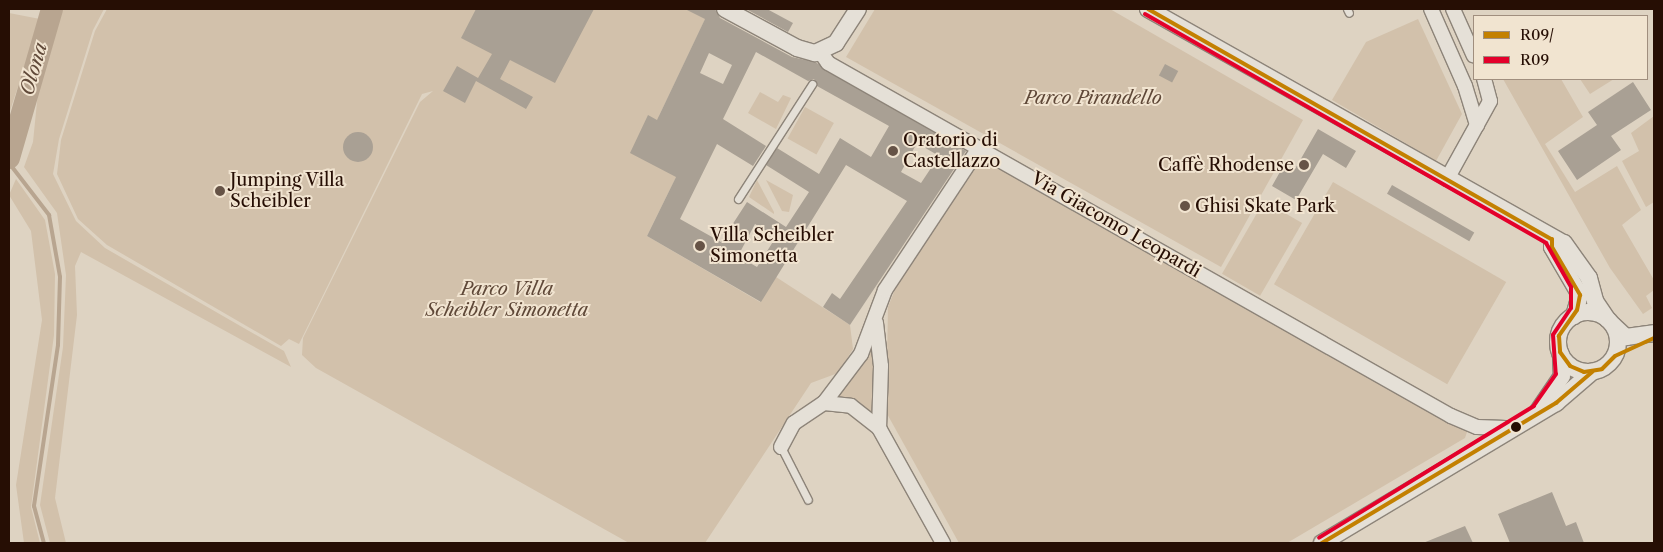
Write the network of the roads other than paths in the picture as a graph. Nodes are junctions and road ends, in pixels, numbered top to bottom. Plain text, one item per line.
1 (726, 9) edge
2 (858, 9) edge
3 (1148, 9) edge
4 (1431, 9) edge
5 (1453, 9) edge
6 (1473, 54) edge
7 (822, 60) junction
8 (1484, 80) edge
9 (812, 84) dead end
10 (1477, 124) junction
11 (979, 148) junction
12 (1447, 178) junction
13 (738, 199) dead end
14 (1552, 239) junction
15 (1574, 316) junction
16 (1610, 322) junction
17 (876, 324) junction
18 (1654, 333) edge
19 (1654, 338) edge
20 (1560, 352) junction
21 (1615, 356) junction
22 (1592, 372) junction
23 (824, 403) junction
24 (1538, 411) junction
25 (878, 428) junction
26 (1513, 428) junction
27 (781, 447) joint
28 (808, 500) dead end
29 (943, 543) edge
30 (1322, 543) edge

1 - 7 street, Via Giacomo Leopardi
2 - 7 street
3 - 12 street
4 - 10 street
5 - 6 street
7 - 11 street, Via Giacomo Leopardi
8 - 10 street
9 - 13 lane
10 - 12 street
11 - 17 street
11 - 26 street, Via Giacomo Leopardi
12 - 14 street
14 - 15 street
14 - 16 street
15 - 16 street
15 - 20 street
16 - 18 street
16 - 21 street
17 - 23 street
17 - 25 street
19 - 21 street
20 - 22 street
20 - 24 street
21 - 22 street
22 - 24 street
23 - 25 street
23 - 27 street
24 - 26 street
25 - 29 street
26 - 30 street
27 - 28 lane

